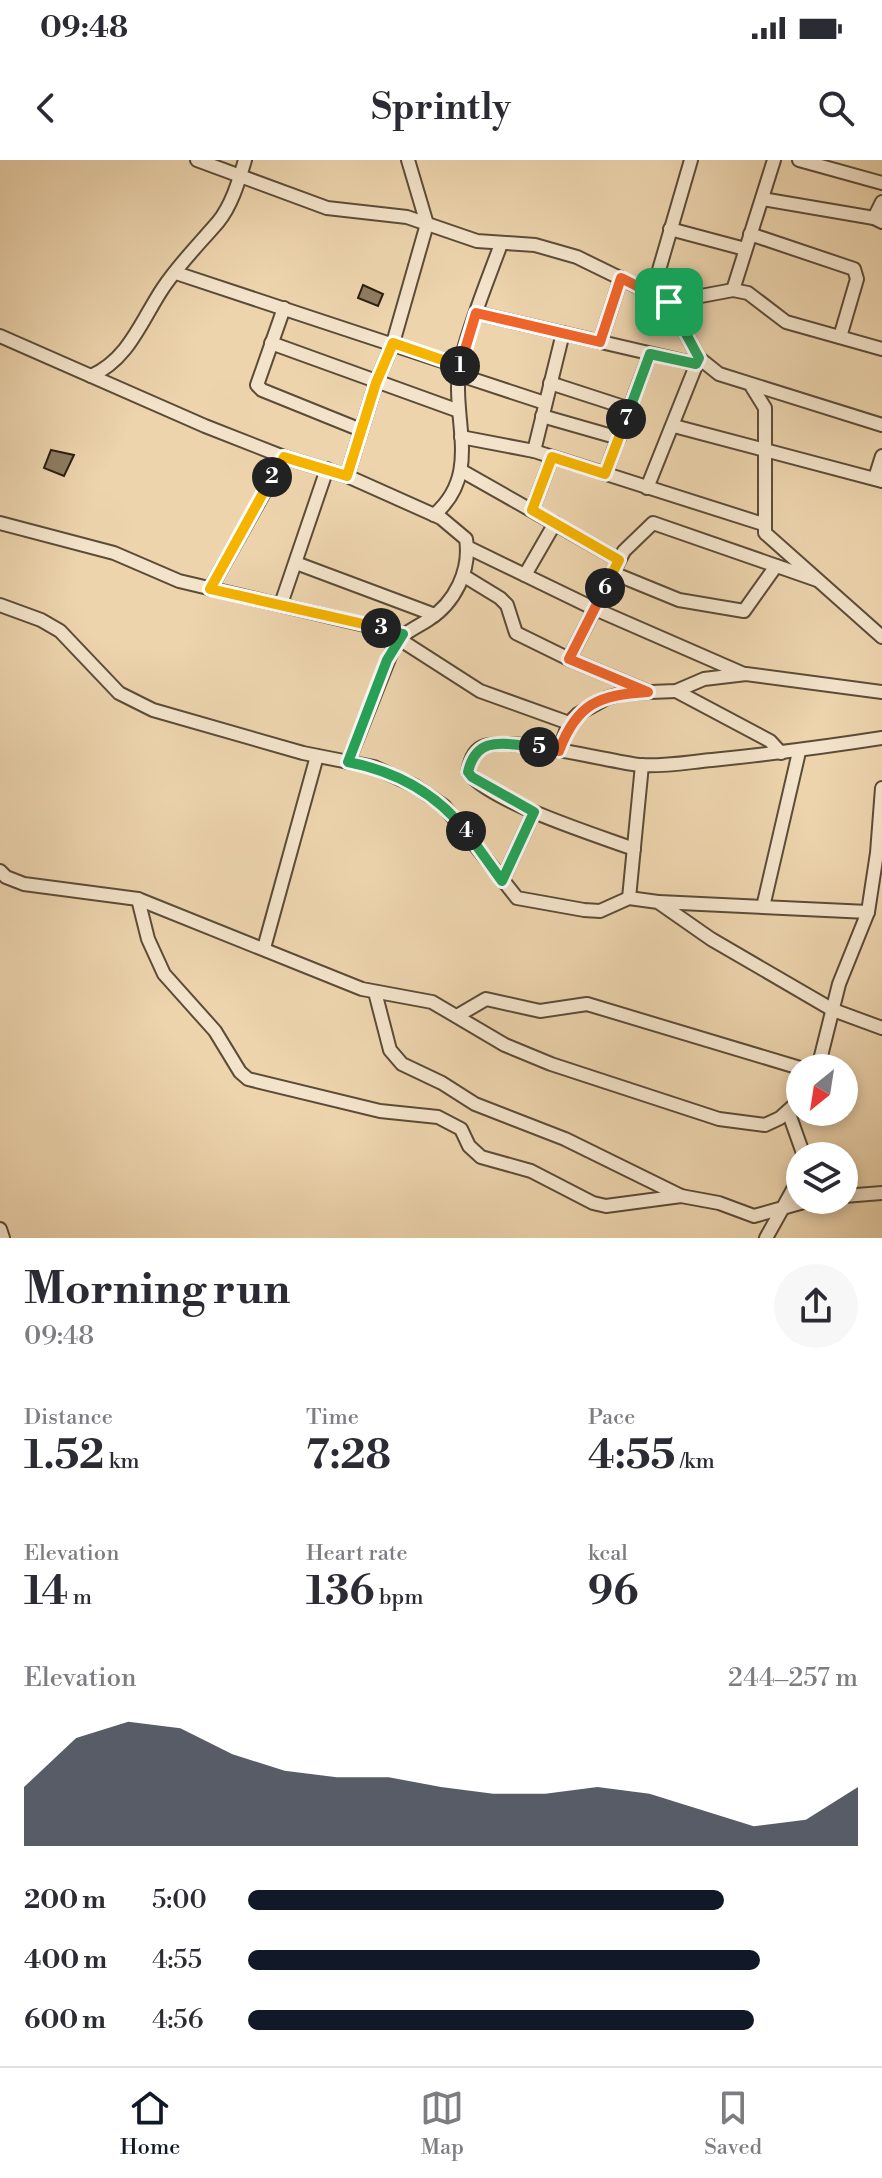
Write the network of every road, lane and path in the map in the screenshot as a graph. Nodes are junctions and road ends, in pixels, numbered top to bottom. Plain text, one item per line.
1 (197, 160) edge
2 (245, 160) edge
3 (408, 160) edge
4 (691, 160) edge
5 (774, 160) edge
6 (799, 160) edge
7 (240, 176) junction
8 (882, 183) edge
9 (762, 199) junction
10 (882, 202) edge
11 (878, 220) edge
12 (427, 224) junction
13 (670, 229) junction
14 (750, 234) junction
15 (501, 244) junction
16 (745, 249) junction
17 (176, 273) junction
18 (621, 278) junction
19 (733, 290) junction
20 (652, 294) junction
21 (669, 302) junction
22 (284, 308) junction
23 (476, 313) junction
24 (563, 333) junction
25 (0, 336) edge
26 (840, 337) junction
27 (600, 342) junction
28 (271, 343) junction
29 (393, 343) junction
30 (882, 349) edge
31 (650, 354) junction
32 (698, 361) junction
33 (460, 371) junction
34 (91, 376) junction
35 (376, 383) junction
36 (550, 383) junction
37 (752, 387) junction
38 (630, 409) junction
39 (544, 410) junction
40 (459, 411) junction
41 (882, 425) edge
42 (674, 426) junction
43 (361, 430) junction
44 (461, 437) junction
45 (619, 438) junction
46 (534, 451) junction
47 (764, 451) junction
48 (882, 456) edge
49 (284, 457) junction
50 (552, 457) junction
51 (327, 469) junction
52 (462, 471) junction
53 (605, 474) junction
54 (347, 476) junction
55 (879, 480) edge
56 (647, 488) junction
57 (532, 510) junction
58 (434, 515) junction
59 (0, 523) edge
60 (555, 523) junction
61 (763, 524) junction
62 (467, 547) junction
63 (619, 560) junction
64 (296, 563) junction
65 (776, 566) junction
66 (613, 573) junction
67 (525, 575) junction
68 (464, 576) junction
69 (817, 580) junction
70 (210, 589) junction
71 (281, 604) junction
72 (0, 605) edge
73 (595, 609) junction
74 (435, 615) junction
75 (401, 636) junction
76 (882, 637) edge
77 (569, 659) junction
78 (746, 674) junction
79 (676, 691) junction
80 (648, 692) junction
81 (882, 692) edge
82 (569, 723) junction
83 (882, 738) edge
84 (559, 751) junction
85 (799, 752) junction
86 (781, 753) junction
87 (317, 756) junction
88 (348, 762) junction
89 (642, 765) junction
90 (882, 788) edge
91 (534, 812) junction
92 (634, 849) junction
93 (0, 871) edge
94 (502, 881) junction
95 (629, 898) junction
96 (138, 899) junction
97 (658, 902) junction
98 (873, 906) edge
99 (763, 907) junction
100 (264, 948) junction
101 (375, 992) junction
102 (833, 1010) junction
103 (457, 1016) junction
104 (882, 1028) edge
105 (822, 1054) edge
106 (786, 1064) edge
107 (786, 1112) edge
108 (882, 1193) edge
109 (858, 1195) edge
110 (681, 1196) junction
111 (786, 1203) edge
112 (786, 1209) edge
113 (782, 1210) junction
114 (0, 1229) edge
115 (3, 1238) edge
116 (766, 1238) edge

1 - 7 street
2 - 7 street
3 - 12 street
4 - 13 street
5 - 9 street
6 - 8 street
7 - 12 street
7 - 17 street
9 - 11 street
9 - 14 street
10 - 11 street
12 - 15 street
12 - 29 street
13 - 16 street
13 - 20 street
14 - 16 street
14 - 26 street
15 - 18 street
15 - 23 street
16 - 19 street
17 - 22 street
17 - 34 street
18 - 20 street
18 - 27 street
19 - 21 street
19 - 26 street
20 - 21 street
21 - 32 street
22 - 28 street
22 - 29 street
23 - 24 street
23 - 33 street
24 - 27 street
24 - 36 street
25 - 34 street
26 - 30 street
27 - 31 street
28 - 35 street
28 - 43 street
29 - 33 street
29 - 35 street
31 - 32 street
31 - 38 street
32 - 37 street
32 - 42 street
33 - 39 street
33 - 40 street
34 - 49 street
35 - 40 street
35 - 43 street
36 - 38 street
36 - 39 street
37 - 41 street
37 - 47 street
38 - 45 street
39 - 45 street
39 - 46 street
40 - 44 street
42 - 47 street
42 - 56 street
43 - 54 street
44 - 46 street
44 - 52 street
45 - 53 street
46 - 50 street
47 - 55 street
47 - 61 street
48 - 55 street
49 - 51 street
49 - 70 street
50 - 53 street
50 - 57 street
51 - 54 street
51 - 64 street
52 - 57 street
52 - 58 street
53 - 56 street
54 - 58 street
56 - 61 street
57 - 60 street
58 - 62 street
59 - 70 street
60 - 63 street
60 - 67 street
61 - 69 street
62 - 67 street
62 - 68 street
63 - 65 street
63 - 66 street
64 - 71 street
64 - 74 street
65 - 66 street
65 - 69 street
66 - 73 street
67 - 73 street
68 - 74 street
68 - 77 street
69 - 76 street
70 - 71 street
71 - 75 street
72 - 87 street
73 - 77 street
73 - 78 street
74 - 75 street
75 - 82 street
75 - 88 street
77 - 80 street
78 - 79 street
78 - 81 street
79 - 80 street
79 - 86 street
80 - 82 street
82 - 84 street
83 - 85 street
84 - 89 street
84 - 91 street
85 - 86 street
85 - 99 street
86 - 89 street
87 - 88 street
87 - 100 street
88 - 94 street
89 - 92 street
90 - 98 street
91 - 92 street
91 - 94 street
92 - 95 street
93 - 96 street
94 - 95 street
95 - 97 street
96 - 100 street
96 - 110 street
97 - 99 street
97 - 102 street
98 - 99 street
98 - 102 street
100 - 101 street
101 - 103 street
101 - 110 street
102 - 104 street
102 - 105 street
103 - 106 street
103 - 107 street
108 - 109 street
110 - 113 street
111 - 113 street
112 - 113 street
113 - 116 street
114 - 115 street

